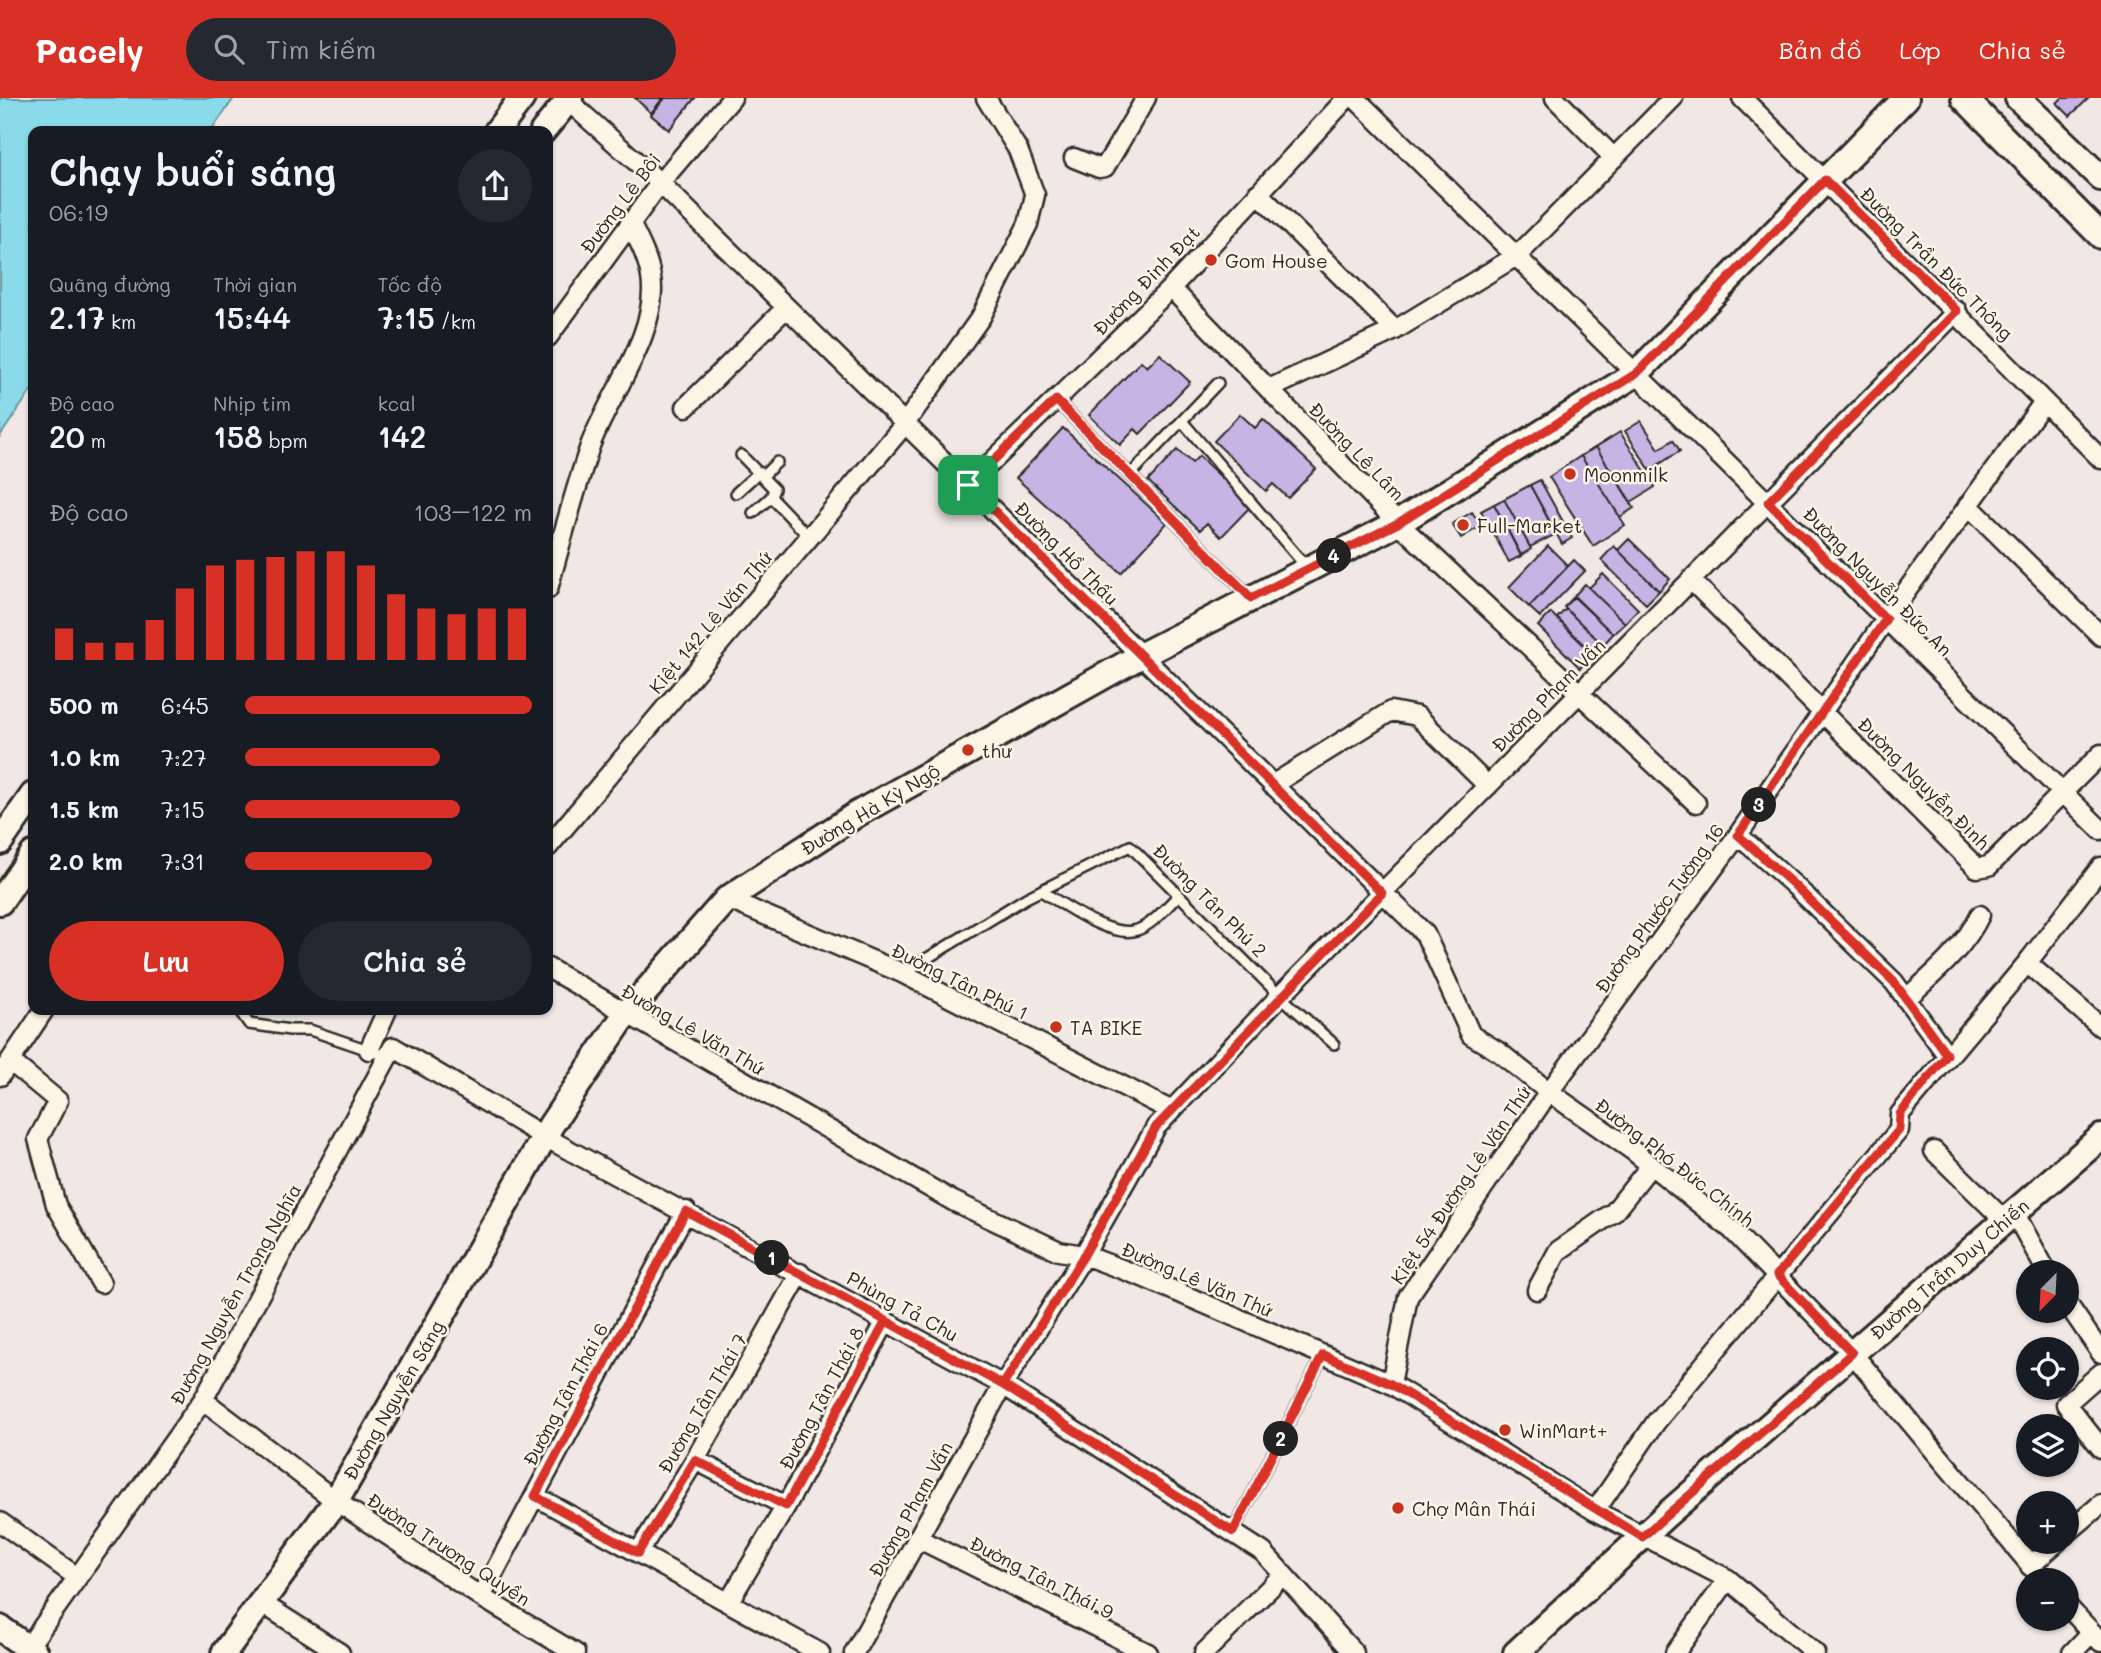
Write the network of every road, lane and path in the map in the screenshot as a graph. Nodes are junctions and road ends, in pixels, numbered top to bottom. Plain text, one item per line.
1 (522, 98) edge
2 (732, 98) edge
3 (986, 98) edge
4 (1146, 98) edge
5 (1347, 98) edge
6 (1355, 98) edge
7 (1555, 98) edge
8 (1673, 98) edge
9 (1742, 98) edge
10 (1906, 98) edge
11 (1964, 98) edge
12 (2018, 98) edge
13 (568, 99) edge
14 (501, 126) edge
15 (547, 126) edge
16 (1074, 158) dead end
17 (1614, 158) junction
18 (2101, 178) edge
19 (1825, 180) junction
20 (660, 183) junction
21 (1258, 193) junction
22 (630, 223) junction
23 (2101, 236) edge
24 (1518, 255) junction
25 (1171, 288) junction
26 (786, 308) junction
27 (1957, 311) junction
28 (553, 330) edge
29 (1395, 330) junction
30 (1637, 373) junction
31 (1218, 383) dead end
32 (1269, 389) junction
33 (1056, 400) junction
34 (2043, 404) junction
35 (686, 407) dead end
36 (1182, 421) junction
37 (904, 425) junction
38 (741, 455) dead end
39 (2101, 459) edge
40 (777, 462) dead end
41 (761, 474) junction
42 (1130, 475) junction
43 (968, 485) junction
44 (736, 493) dead end
45 (771, 497) junction
46 (1768, 502) junction
47 (1968, 505) junction
48 (753, 513) dead end
49 (1398, 523) junction
50 (809, 537) junction
51 (1308, 569) junction
52 (553, 572) edge
53 (1691, 580) junction
54 (1251, 598) junction
55 (1886, 619) junction
56 (2101, 636) edge
57 (1140, 656) junction
58 (1580, 694) junction
59 (1824, 713) junction
60 (2101, 754) edge
61 (1272, 785) junction
62 (1488, 786) junction
63 (2064, 791) junction
64 (28, 802) edge
65 (1696, 803) dead end
66 (2101, 830) edge
67 (1738, 835) junction
68 (553, 841) edge
69 (0, 842) edge
70 (28, 861) edge
71 (2101, 867) edge
72 (1041, 891) junction
73 (1382, 893) junction
74 (1179, 895) junction
75 (727, 899) junction
76 (0, 902) edge
77 (1980, 915) dead end
78 (2027, 963) junction
79 (553, 971) edge
80 (902, 973) junction
81 (1280, 996) junction
82 (1906, 999) junction
83 (41, 1015) edge
84 (243, 1015) edge
85 (385, 1015) edge
86 (625, 1015) junction
87 (2101, 1027) edge
88 (1334, 1044) dead end
89 (369, 1050) junction
90 (391, 1052) junction
91 (1947, 1055) junction
92 (5, 1069) edge
93 (1549, 1092) junction
94 (1170, 1110) junction
95 (543, 1136) junction
96 (2101, 1137) edge
97 (1934, 1151) dead end
98 (1651, 1166) junction
99 (686, 1211) junction
100 (2009, 1216) junction
101 (1084, 1255) junction
102 (2039, 1260) edge
103 (800, 1273) junction
104 (1777, 1275) junction
105 (101, 1283) dead end
106 (1537, 1290) dead end
107 (886, 1321) junction
108 (2079, 1321) edge
109 (1852, 1353) junction
110 (2101, 1353) edge
111 (1323, 1355) junction
112 (2101, 1373) edge
113 (1391, 1384) junction
114 (1003, 1385) junction
115 (203, 1400) junction
116 (2101, 1448) edge
117 (695, 1460) junction
118 (535, 1496) junction
119 (336, 1500) junction
120 (2101, 1504) edge
121 (786, 1506) junction
122 (1595, 1511) junction
123 (0, 1522) edge
124 (2079, 1523) edge
125 (1233, 1532) junction
126 (1642, 1537) junction
127 (918, 1538) junction
128 (638, 1553) junction
129 (2043, 1554) edge
130 (2029, 1566) joint
131 (1282, 1576) junction
132 (77, 1577) junction
133 (1728, 1579) junction
134 (481, 1597) junction
135 (260, 1602) junction
136 (729, 1603) junction
137 (2079, 1619) edge
138 (0, 1628) edge
139 (2096, 1638) edge
140 (29, 1651) edge
141 (224, 1653) edge
142 (340, 1653) edge
143 (575, 1653) edge
144 (820, 1653) edge
145 (854, 1653) edge
146 (1148, 1653) edge
147 (1204, 1653) edge
148 (1353, 1653) edge
149 (1516, 1653) edge
150 (1675, 1653) edge
151 (1815, 1653) edge
152 (2072, 1653) edge

1 - 14 street
2 - 20 street, Đường Lê Bôi
3 - 37 street, Kiệt 142 Lê Văn Thứ
4 - 16 street
5 - 21 street, Đường Đinh Đạt
6 - 24 street, Đường Nguyễn Đức An
7 - 17 street
8 - 17 street
9 - 19 street, Đường Trần Đức Thông
10 - 19 street, Đường Hà Kỳ Ngộ
11 - 23 street
12 - 18 street
13 - 15 street
13 - 20 street, Đường Hồ Thấu
17 - 24 street
19 - 27 street, Đường Trần Đức Thông
19 - 30 street, Đường Hà Kỳ Ngộ
20 - 22 street, Đường Lê Bôi
20 - 26 street, Đường Hồ Thấu
21 - 25 street, Đường Đinh Đạt
21 - 29 street
22 - 28 street, Đường Lê Bôi
22 - 52 street
24 - 29 street
24 - 30 street, Đường Nguyễn Đức An
25 - 32 street, Đường Lê Lâm
25 - 33 street, Đường Đinh Đạt
26 - 35 street
26 - 37 street, Đường Hồ Thấu
27 - 34 street, Đường Trần Đức Thông
27 - 46 street, Đường Phạm Vấn
29 - 32 street
30 - 46 street, Đường Nguyễn Đức An
30 - 49 street, Đường Hà Kỳ Ngộ
31 - 36 lane
32 - 49 street, Đường Lê Lâm
33 - 42 lane
33 - 43 street, Đường Đinh Đạt
34 - 39 street, Đường Trần Đức Thông
34 - 47 street, Đường Phước Tường 16
36 - 42 lane
36 - 51 lane
37 - 43 street, Đường Hồ Thấu
37 - 50 street, Kiệt 142 Lê Văn Thứ
38 - 41 lane
40 - 41 lane
41 - 44 lane
41 - 45 lane
42 - 54 lane
43 - 57 street, Đường Hồ Thấu
45 - 48 lane
45 - 50 lane
46 - 53 street, Đường Phạm Vấn
46 - 55 street, Đường Nguyễn Đức An
47 - 55 street, Đường Phước Tường 16
47 - 56 street
49 - 51 street, Đường Hà Kỳ Ngộ
49 - 58 street, Đường Lê Lâm
50 - 68 street, Kiệt 142 Lê Văn Thứ
51 - 54 street, Đường Hà Kỳ Ngộ
53 - 58 street, Đường Phạm Vấn
53 - 59 street, Đường Nguyễn Đình
54 - 57 street, Đường Hà Kỳ Ngộ
55 - 59 street, Đường Phước Tường 16
55 - 63 street, Đường Nguyễn Đức An
57 - 61 street, Đường Hồ Thấu
57 - 75 street, Đường Hà Kỳ Ngộ
58 - 62 street, Đường Phạm Vấn
58 - 65 street, Đường Lê Lâm
59 - 63 street, Đường Nguyễn Đình
59 - 67 street, Đường Phước Tường 16
60 - 63 street, Đường Nguyễn Đình
61 - 62 street
61 - 73 street, Đường Hồ Thấu
62 - 73 street, Đường Phạm Vấn
63 - 66 street, Đường Nguyễn Đức An
64 - 69 street
67 - 82 street
67 - 93 street, Đường Phước Tường 16
70 - 76 street
71 - 78 street
72 - 74 lane
72 - 74 lane, Đường Tân Phú 2
72 - 80 lane, Đường Tân Phú 2
73 - 81 street, Đường Phạm Vấn
73 - 93 street, Đường Phó Đức Chính
74 - 81 lane, Đường Tân Phú 2
75 - 80 street, Đường Tân Phú 1
75 - 86 street, Đường Hà Kỳ Ngộ
77 - 82 street
78 - 87 street
78 - 91 street
79 - 86 street, Đường Lê Văn Thứ
80 - 94 street, Đường Tân Phú 1
81 - 88 lane, Đường Tân Phú 2
81 - 94 street, Đường Phạm Vấn
82 - 91 street
83 - 92 street
84 - 89 lane
85 - 89 street
86 - 95 street, Đường Hà Kỳ Ngộ
86 - 101 street, Đường Lê Văn Thứ
89 - 90 lane
90 - 95 street, Phùng Tả Chu
90 - 115 street, Đường Nguyễn Trọng Nghĩa
91 - 104 street
92 - 105 street
93 - 98 street, Đường Phó Đức Chính
93 - 113 street, Kiệt 54 Đường Lê Văn Thứ
94 - 101 street, Đường Phạm Vấn
95 - 99 street, Phùng Tả Chu
95 - 119 street, Đường Nguyễn Sáng
96 - 100 street, Đường Trần Duy Chiến
97 - 100 street
98 - 104 street, Đường Phó Đức Chính
98 - 106 street
99 - 103 street, Phùng Tả Chu
99 - 118 street, Đường Tân Thái 6
100 - 102 street
100 - 109 street, Đường Trần Duy Chiến
101 - 111 street, Đường Lê Văn Thứ
101 - 114 street, Đường Phạm Vấn
103 - 107 street, Phùng Tả Chu
103 - 117 street, Đường Tân Thái 7
104 - 109 street, Đường Phó Đức Chính
104 - 122 street
107 - 114 street, Phùng Tả Chu
107 - 121 street, Đường Tân Thái 8
108 - 110 street
109 - 126 street, Đường Trần Duy Chiến
109 - 130 street, Đường Phó Đức Chính
111 - 113 street, Đường Lê Văn Thứ
111 - 125 lane
112 - 116 street
113 - 122 street, Đường Lê Văn Thứ
114 - 125 street, Phùng Tả Chu
114 - 127 street, Đường Phạm Vấn
115 - 119 street, Đường Trương Quyền
115 - 132 street, Đường Nguyễn Trọng Nghĩa
117 - 121 street
117 - 128 street, Đường Tân Thái 7
118 - 128 street
118 - 134 street, Đường Tân Thái 6
119 - 134 street, Đường Trương Quyền
119 - 135 street, Đường Nguyễn Sáng
120 - 124 street
121 - 136 street, Đường Tân Thái 8
122 - 126 street, Đường Lê Văn Thứ
123 - 132 street
125 - 131 street, Phùng Tả Chu
126 - 133 street, Đường Lê Văn Thứ
126 - 149 street, Đường Trần Duy Chiến
127 - 145 street, Đường Phạm Vấn
127 - 146 street, Đường Tân Thái 9
128 - 136 street
129 - 130 street
131 - 147 street
131 - 148 street, Phùng Tả Chu
132 - 140 street, Đường Nguyễn Trọng Nghĩa
133 - 150 street
133 - 151 street, Đường Lê Văn Thứ
134 - 143 street, Đường Trương Quyền
135 - 141 street, Đường Nguyễn Sáng
135 - 142 street
136 - 144 street
137 - 139 street
138 - 140 street
139 - 152 street

